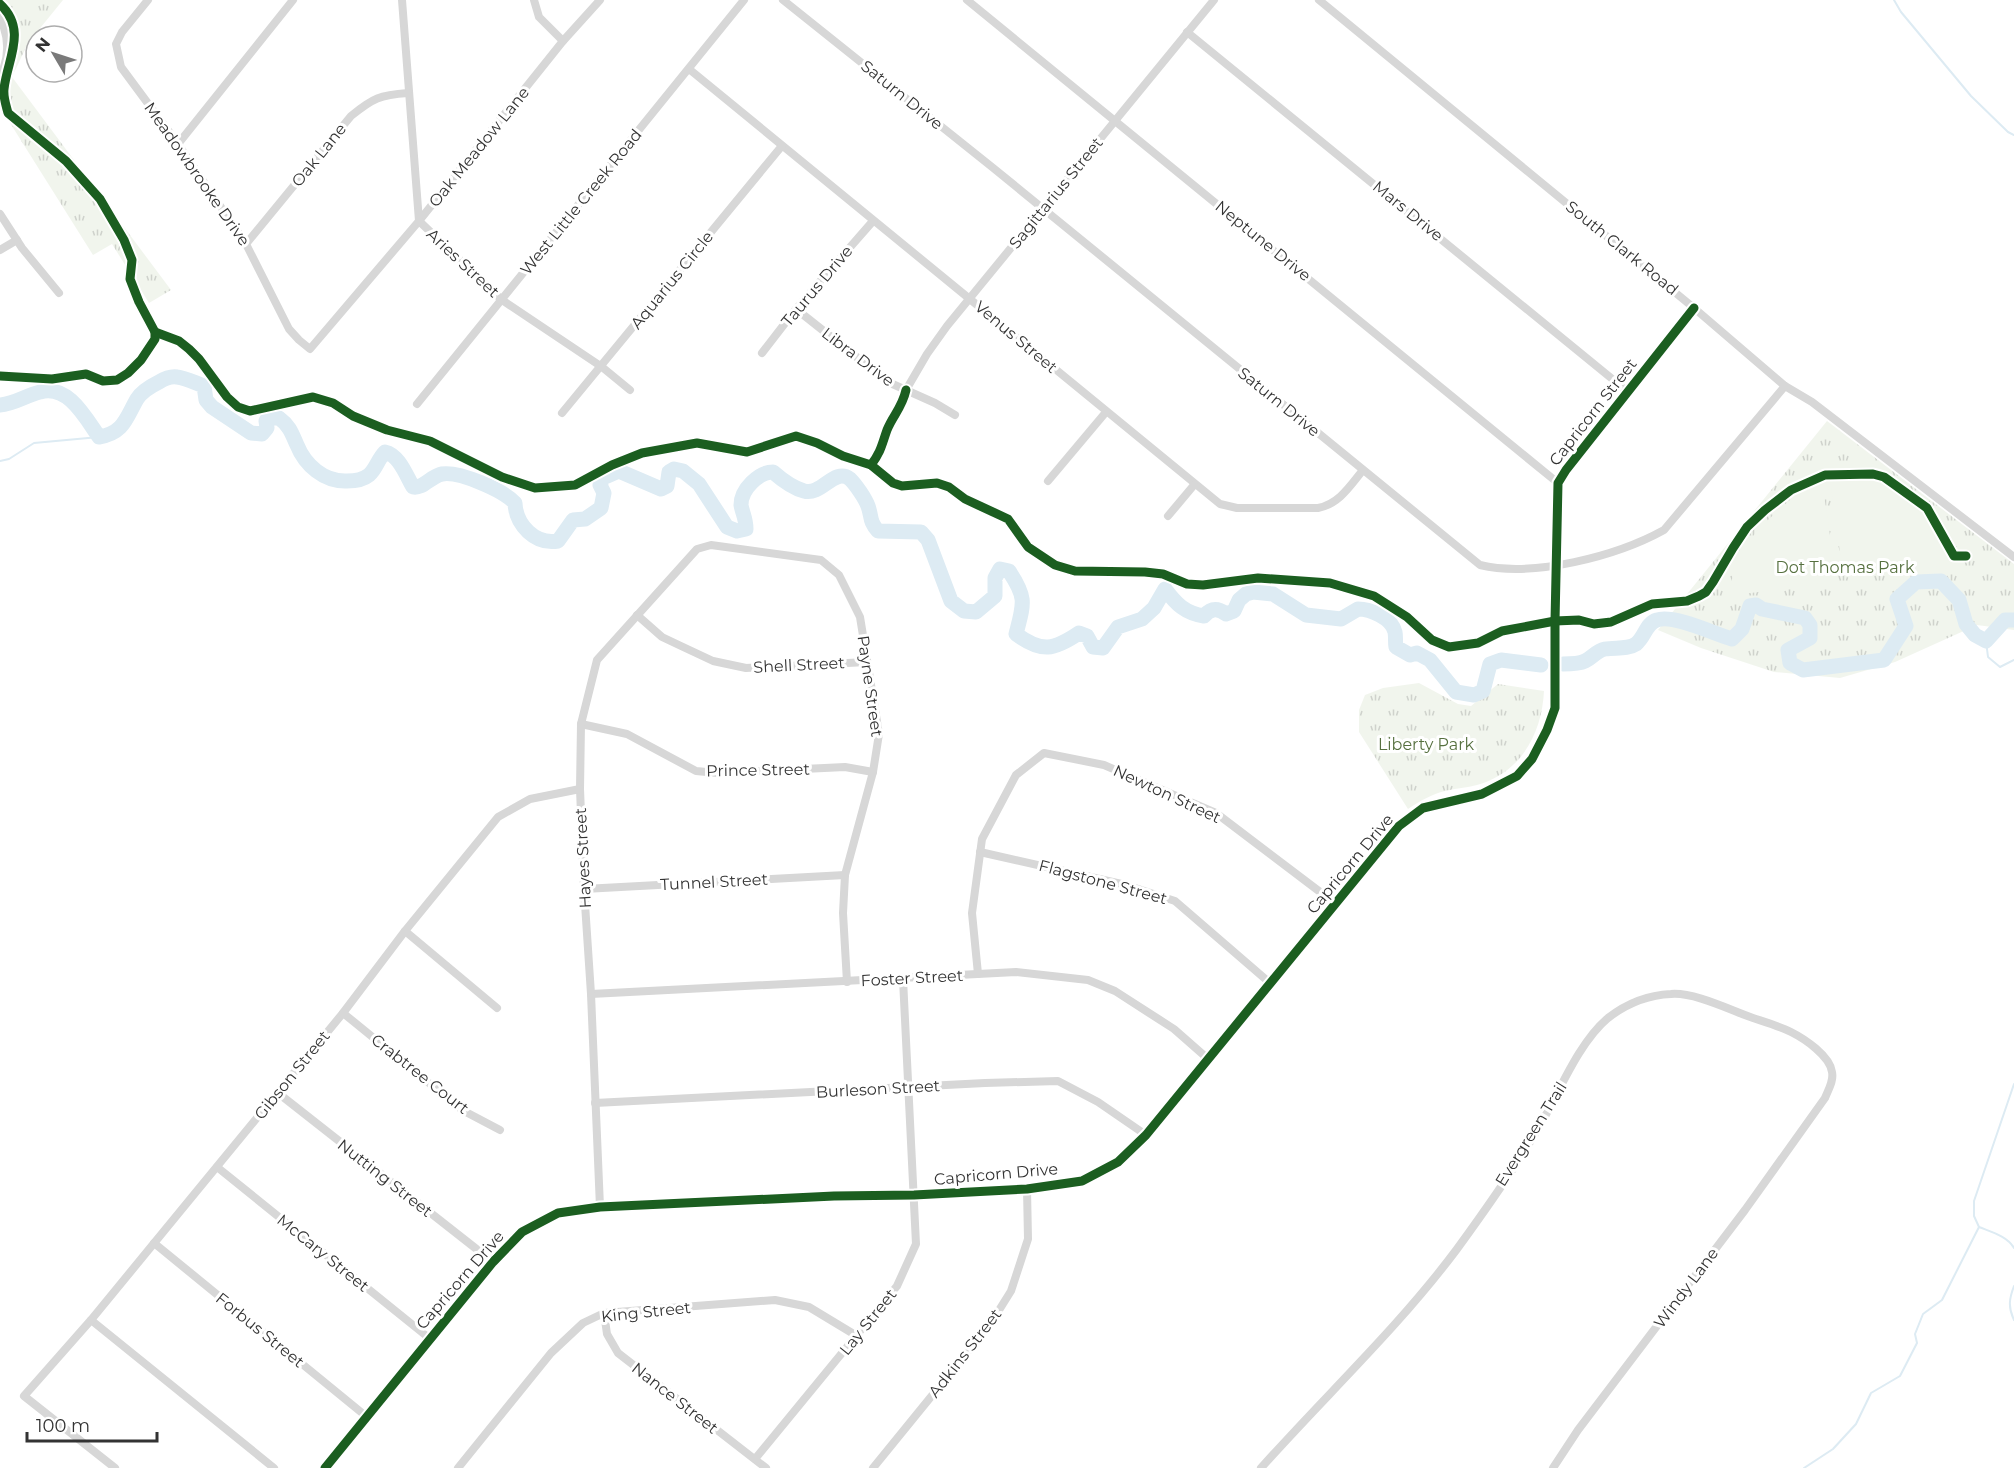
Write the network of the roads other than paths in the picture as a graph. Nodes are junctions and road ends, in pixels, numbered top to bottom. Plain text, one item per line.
1 (148, 0) edge
2 (293, 0) edge
3 (402, 0) edge
4 (534, 0) edge
5 (600, 0) edge
6 (744, 0) edge
7 (783, 0) edge
8 (967, 0) edge
9 (1214, 0) edge
10 (1318, 0) edge
11 (0, 18) edge
12 (1187, 32) junction
13 (563, 41) junction
14 (689, 69) junction
15 (0, 76) edge
16 (408, 93) junction
17 (1116, 121) junction
18 (178, 144) junction
19 (781, 147) junction
20 (1042, 209) junction
21 (0, 214) edge
22 (419, 221) junction
23 (873, 221) junction
24 (17, 240) junction
25 (246, 244) junction
26 (0, 250) edge
27 (59, 293) dead end
28 (969, 299) junction
29 (502, 300) junction
30 (1694, 308) junction
31 (796, 309) junction
32 (310, 349) joint
33 (762, 353) dead end
34 (602, 367) junction
35 (1785, 386) junction
36 (630, 390) dead end
37 (906, 390) junction
38 (1627, 391) junction
39 (417, 404) dead end
40 (1106, 412) junction
41 (562, 413) dead end
42 (955, 415) dead end
43 (1363, 470) junction
44 (1048, 481) dead end
45 (1558, 483) junction
46 (1194, 485) junction
47 (1168, 516) dead end
48 (698, 549) joint
49 (2014, 557) edge
50 (1557, 567) junction
51 (637, 615) junction
52 (1555, 621) joint
53 (867, 662) junction
54 (581, 724) junction
55 (873, 772) junction
56 (580, 789) junction
57 (980, 852) junction
58 (845, 875) junction
59 (584, 889) junction
60 (1336, 904) junction
61 (405, 931) junction
62 (978, 974) junction
63 (903, 979) junction
64 (847, 982) junction
65 (1270, 983) junction
66 (591, 994) junction
67 (497, 1008) dead end
68 (343, 1013) junction
69 (1207, 1058) junction
70 (909, 1087) junction
71 (278, 1093) junction
72 (595, 1103) junction
73 (1818, 1107) joint
74 (501, 1130) dead end
75 (1146, 1135) junction
76 (217, 1167) junction
77 (1027, 1189) junction
78 (914, 1195) junction
79 (600, 1207) junction
80 (153, 1243) junction
81 (493, 1262) junction
82 (604, 1313) junction
83 (91, 1320) junction
84 (857, 1336) junction
85 (429, 1338) junction
86 (367, 1417) junction
87 (755, 1459) junction
88 (115, 1468) edge
89 (274, 1468) edge
90 (325, 1468) edge
91 (458, 1468) edge
92 (766, 1468) edge
93 (873, 1468) edge
94 (1261, 1468) edge
95 (1553, 1468) edge

1 - 18 street, Meadowbrooke Drive
2 - 18 street
3 - 16 street, Aries Street
4 - 13 street
5 - 13 street, Oak Meadow Lane
6 - 14 street, West Little Creek Road
7 - 20 street, Saturn Drive
8 - 17 street, Neptune Drive
9 - 12 street, Sagittarius Street
10 - 30 street, South Clark Road
11 - 15 street
12 - 17 street, Sagittarius Street
12 - 38 street, Mars Drive
13 - 22 street, Oak Meadow Lane
14 - 19 street, Venus Street
14 - 29 street, West Little Creek Road
16 - 22 street, Aries Street
16 - 25 street, Oak Lane
17 - 20 street, Sagittarius Street
17 - 45 street, Neptune Drive
18 - 25 street, Meadowbrooke Drive
19 - 23 street, Venus Street
19 - 34 street, Aquarius Circle
20 - 28 street, Sagittarius Street
20 - 43 street, Saturn Drive
21 - 24 street
22 - 29 street, Aries Street
22 - 32 street, Oak Meadow Lane
23 - 28 street, Venus Street
23 - 31 street, Taurus Drive
24 - 26 street
24 - 27 street
25 - 32 street, Meadowbrooke Drive
28 - 37 street, Sagittarius Street
28 - 40 street, Venus Street
29 - 34 street, Aries Street
29 - 39 street, West Little Creek Road
30 - 35 street, South Clark Road
30 - 38 street, Capricorn Street
31 - 33 street, Taurus Drive
31 - 37 street, Libra Drive
34 - 36 street, Aries Street
34 - 41 street, Aquarius Circle
35 - 49 street, South Clark Road
35 - 50 street, Saturn Drive
37 - 42 street, Libra Drive
38 - 45 street, Capricorn Street
40 - 44 street
40 - 46 street, Venus Street
43 - 46 street, Venus Street
43 - 50 street, Saturn Drive
45 - 50 street, Capricorn Street
46 - 47 street
48 - 51 street, Hayes Street
48 - 53 street, Payne Street
50 - 52 street, Capricorn Street
51 - 53 street, Shell Street
51 - 54 street, Hayes Street
52 - 60 street, Capricorn Drive
53 - 55 street, Payne Street
54 - 55 street, Prince Street
54 - 56 street, Hayes Street
55 - 58 street, Payne Street
56 - 59 street, Hayes Street
56 - 61 street, Gibson Street
57 - 60 street, Newton Street
57 - 62 street
57 - 65 street, Flagstone Street
58 - 59 street, Tunnel Street
58 - 64 street, Payne Street
59 - 66 street, Hayes Street
60 - 65 street, Capricorn Drive
61 - 67 street
61 - 68 street, Gibson Street
62 - 63 street, Foster Street
62 - 69 street, Foster Street
63 - 64 street, Foster Street
63 - 70 street, Lay Street
64 - 66 street, Foster Street
65 - 69 street, Capricorn Drive
66 - 72 street, Hayes Street
68 - 71 street, Gibson Street
68 - 74 street, Crabtree Court
69 - 75 street, Capricorn Drive
70 - 72 street, Burleson Street
70 - 75 street, Burleson Street
70 - 78 street, Lay Street
71 - 76 street, Gibson Street
71 - 81 street, Nutting Street
72 - 79 street, Hayes Street
73 - 94 street, Evergreen Trail
73 - 95 street, Windy Lane
75 - 77 street, Capricorn Drive
76 - 80 street, Gibson Street
76 - 85 street, McCary Street
77 - 78 street, Capricorn Drive
77 - 93 street, Adkins Street
78 - 79 street, Capricorn Drive
78 - 84 street, Lay Street
79 - 81 street, Capricorn Drive
80 - 83 street, Gibson Street
80 - 86 street, Forbus Street
81 - 85 street, Capricorn Drive
82 - 84 street, King Street
82 - 87 street, Nance Street
82 - 91 street, King Street
83 - 88 street, Gibson Street
83 - 89 street
84 - 87 street, Lay Street
85 - 86 street, Capricorn Drive
86 - 90 street, Capricorn Drive
87 - 92 street, Nance Street

